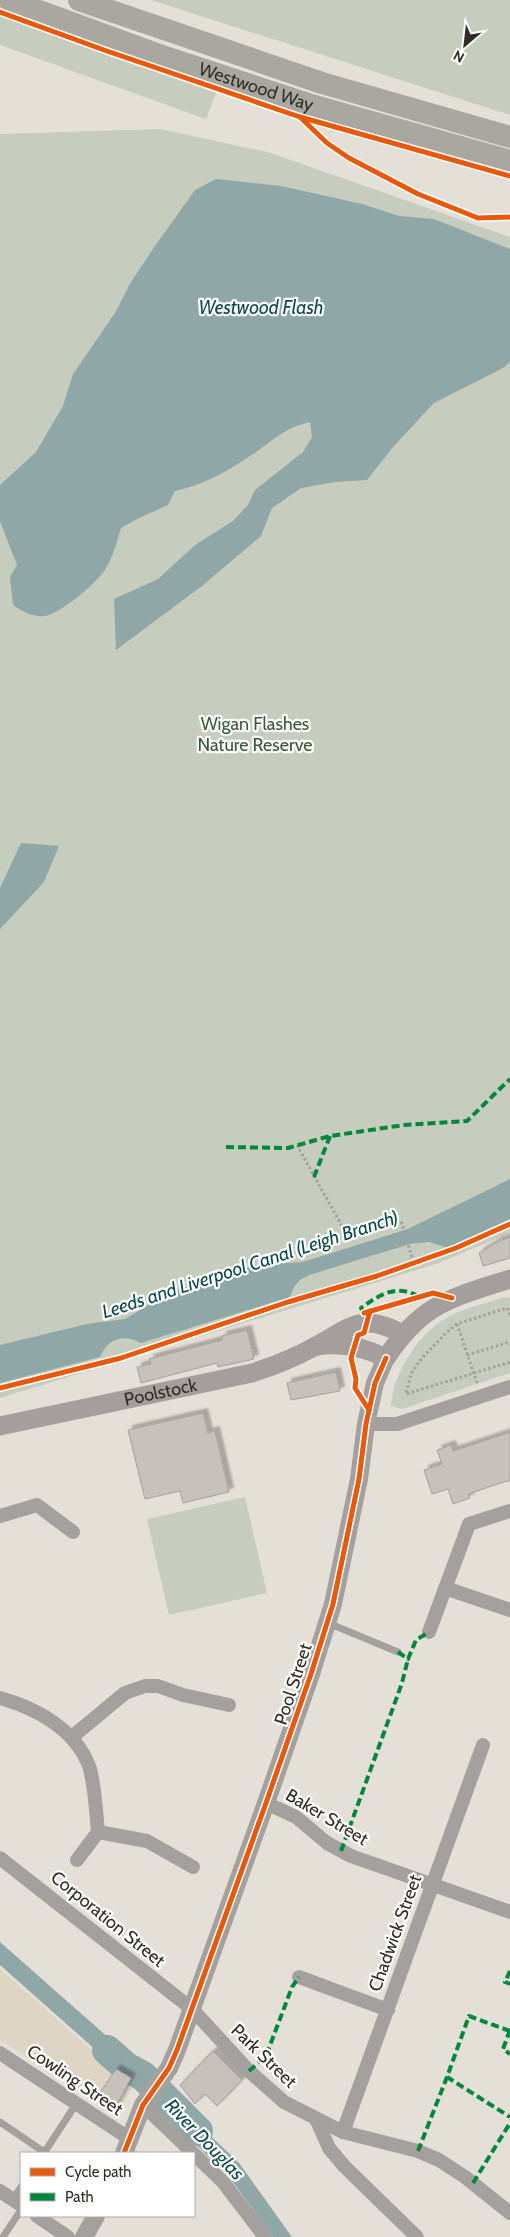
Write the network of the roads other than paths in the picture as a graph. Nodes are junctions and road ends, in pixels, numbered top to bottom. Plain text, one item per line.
1 (8, 0) edge
2 (79, 0) edge
3 (504, 135) edge
4 (503, 159) edge
5 (510, 1279) edge
6 (403, 1334) junction
7 (316, 1346) junction
8 (386, 1358) junction
9 (510, 1387) edge
10 (366, 1424) junction
11 (0, 1426) edge
12 (510, 1511) edge
13 (0, 1516) edge
14 (73, 1532) dead end
15 (445, 1588) junction
16 (510, 1610) edge
17 (327, 1623) junction
18 (430, 1632) dead end
19 (398, 1652) dead end
20 (0, 1698) edge
21 (229, 1705) dead end
22 (72, 1737) junction
23 (482, 1745) dead end
24 (266, 1803) junction
25 (98, 1832) junction
26 (0, 1858) edge
27 (76, 1860) dead end
28 (193, 1867) dead end
29 (432, 1885) junction
30 (510, 1912) edge
31 (299, 1977) dead end
32 (192, 2009) junction
33 (388, 2010) junction
34 (0, 2052) edge
35 (150, 2093) junction
36 (76, 2104) junction
37 (317, 2121) junction
38 (0, 2122) edge
39 (342, 2132) junction
40 (127, 2146) edge
41 (43, 2152) edge
42 (45, 2152) edge
43 (193, 2152) edge
44 (195, 2154) edge
45 (0, 2191) edge
46 (20, 2192) edge
47 (18, 2205) edge
48 (510, 2213) edge
49 (38, 2217) edge
50 (95, 2217) edge
51 (3, 2237) edge
52 (68, 2237) edge
53 (84, 2237) edge
54 (265, 2237) edge
55 (417, 2237) edge

1 - 4 highway, Westwood Way
2 - 3 highway, Westwood Way
5 - 6 main road
6 - 7 main road, Poolstock
6 - 8 main road
7 - 8 main road, Poolstock
7 - 11 main road, Poolstock
8 - 10 street, Pool Street
9 - 10 street
10 - 17 street, Pool Street
12 - 15 street
13 - 14 street
15 - 16 street
15 - 18 street
17 - 19 lane
17 - 24 street, Pool Street
20 - 22 street
21 - 22 street
22 - 25 street
23 - 29 street, Chadwick Street
24 - 29 street, Baker Street
24 - 32 street, Pool Street
25 - 27 street
25 - 28 street
26 - 32 street, Corporation Street
29 - 30 street, Baker Street
29 - 33 street, Chadwick Street
31 - 33 street
32 - 35 street, Pool Street
32 - 37 street, Park Street
33 - 39 street, Chadwick Street
34 - 36 street, Cowling Street
35 - 40 street, Pool Street
35 - 43 street
36 - 40 street, Cowling Street
36 - 42 lane
37 - 39 street, Park Street
37 - 55 street
38 - 41 lane
39 - 48 street
44 - 54 street
45 - 47 street
46 - 47 lane
47 - 51 lane
49 - 52 street
50 - 53 street

